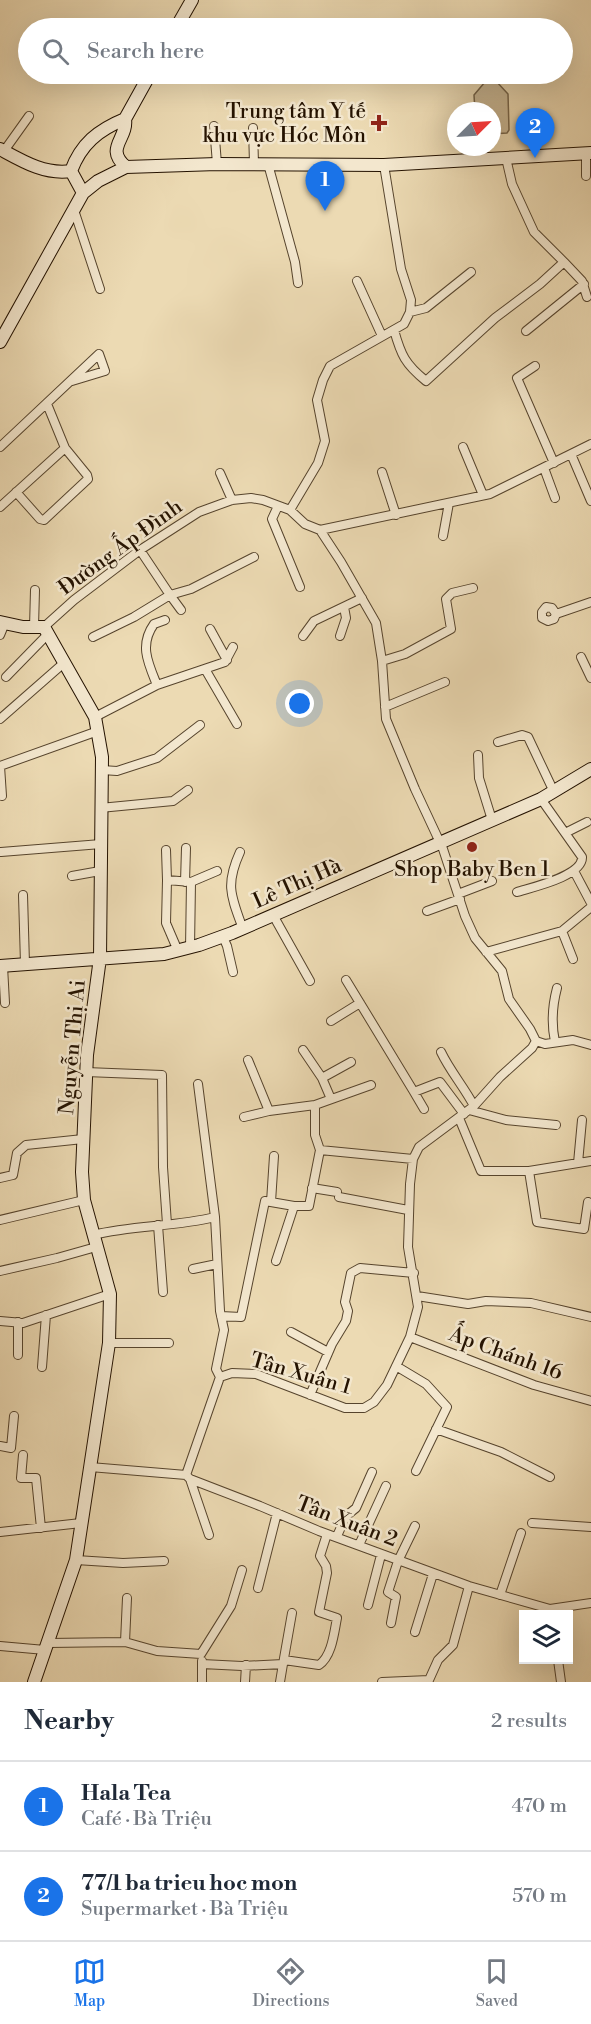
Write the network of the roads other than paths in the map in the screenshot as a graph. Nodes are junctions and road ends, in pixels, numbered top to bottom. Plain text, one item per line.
1 (192, 0) edge
2 (182, 18) edge
3 (144, 84) edge
4 (29, 117) dead end
5 (125, 119) junction
6 (214, 126) dead end
7 (253, 128) dead end
8 (2, 150) edge
9 (588, 153) edge
10 (506, 158) junction
11 (217, 164) junction
12 (254, 164) junction
13 (268, 164) junction
14 (384, 165) junction
15 (126, 167) junction
16 (71, 171) junction
17 (586, 176) dead end
18 (83, 193) junction
19 (74, 210) junction
20 (564, 262) junction
21 (471, 272) dead end
22 (357, 281) dead end
23 (298, 283) dead end
24 (584, 284) junction
25 (100, 289) dead end
26 (587, 297) dead end
27 (411, 312) junction
28 (394, 330) junction
29 (526, 331) dead end
30 (382, 336) junction
31 (0, 342) edge
32 (535, 366) dead end
33 (72, 381) dead end
34 (47, 404) junction
35 (591, 444) edge
36 (0, 447) edge
37 (463, 447) dead end
38 (64, 448) junction
39 (571, 454) junction
40 (554, 463) junction
41 (544, 468) junction
42 (382, 472) dead end
43 (220, 473) dead end
44 (16, 492) junction
45 (483, 495) junction
46 (555, 498) dead end
47 (232, 500) junction
48 (591, 501) edge
49 (449, 503) junction
50 (278, 506) junction
51 (0, 507) edge
52 (290, 510) junction
53 (396, 515) junction
54 (320, 530) junction
55 (443, 536) dead end
56 (140, 550) junction
57 (254, 557) dead end
58 (300, 586) dead end
59 (473, 588) dead end
60 (35, 590) dead end
61 (170, 595) junction
62 (362, 598) junction
63 (591, 602) edge
64 (344, 607) junction
65 (181, 610) dead end
66 (556, 614) dead end
67 (165, 620) dead end
68 (2, 627) edge
69 (210, 629) dead end
70 (42, 630) junction
71 (303, 636) dead end
72 (340, 636) dead end
73 (93, 637) dead end
74 (233, 647) dead end
75 (581, 657) dead end
76 (227, 660) junction
77 (382, 661) junction
78 (65, 662) junction
79 (205, 669) junction
80 (6, 677) dead end
81 (591, 678) edge
82 (445, 682) dead end
83 (157, 685) junction
84 (385, 707) junction
85 (95, 717) junction
86 (0, 720) edge
87 (237, 724) dead end
88 (200, 725) dead end
89 (98, 731) junction
90 (498, 742) dead end
91 (478, 755) dead end
92 (0, 766) edge
93 (591, 769) edge
94 (102, 770) junction
95 (188, 790) dead end
96 (554, 792) junction
97 (2, 796) dead end
98 (542, 799) junction
99 (100, 808) junction
100 (492, 820) junction
101 (587, 822) dead end
102 (565, 833) junction
103 (440, 842) junction
104 (101, 844) junction
105 (186, 848) dead end
106 (166, 850) dead end
107 (1, 852) edge
108 (240, 852) dead end
109 (217, 871) dead end
110 (574, 871) junction
111 (100, 872) junction
112 (72, 876) dead end
113 (166, 880) junction
114 (492, 881) dead end
115 (188, 882) junction
116 (517, 892) dead end
117 (23, 895) dead end
118 (459, 896) junction
119 (591, 905) edge
120 (427, 911) dead end
121 (273, 915) junction
122 (243, 929) junction
123 (562, 931) junction
124 (223, 937) junction
125 (184, 949) junction
126 (486, 952) junction
127 (100, 958) junction
128 (573, 959) dead end
129 (26, 964) junction
130 (2, 966) edge
131 (233, 972) dead end
132 (346, 980) dead end
133 (310, 981) dead end
134 (557, 988) dead end
135 (360, 1003) junction
136 (5, 1004) dead end
137 (331, 1021) dead end
138 (536, 1041) junction
139 (555, 1042) junction
140 (591, 1045) edge
141 (303, 1050) dead end
142 (441, 1052) dead end
143 (248, 1060) dead end
144 (351, 1062) dead end
145 (86, 1072) junction
146 (322, 1078) junction
147 (198, 1083) dead end
148 (371, 1085) dead end
149 (414, 1092) junction
150 (331, 1099) junction
151 (315, 1105) junction
152 (424, 1109) dead end
153 (269, 1111) junction
154 (467, 1112) junction
155 (244, 1118) dead end
156 (582, 1120) dead end
157 (556, 1125) dead end
158 (83, 1139) junction
159 (320, 1150) junction
160 (274, 1155) dead end
161 (413, 1159) junction
162 (591, 1161) edge
163 (578, 1163) junction
164 (529, 1171) junction
165 (0, 1178) edge
166 (312, 1188) junction
167 (84, 1200) junction
168 (271, 1202) junction
169 (588, 1202) dead end
170 (294, 1206) junction
171 (408, 1210) junction
172 (215, 1217) junction
173 (0, 1220) edge
174 (163, 1224) junction
175 (587, 1230) edge
176 (94, 1241) junction
177 (276, 1261) dead end
178 (217, 1264) junction
179 (193, 1269) dead end
180 (0, 1271) edge
181 (414, 1274) junction
182 (163, 1292) dead end
183 (110, 1294) junction
184 (417, 1296) junction
185 (46, 1315) junction
186 (221, 1316) junction
187 (591, 1317) edge
188 (0, 1321) edge
189 (18, 1322) junction
190 (291, 1332) dead end
191 (410, 1337) junction
192 (109, 1343) junction
193 (169, 1343) dead end
194 (328, 1352) junction
195 (18, 1355) dead end
196 (42, 1366) dead end
197 (396, 1366) junction
198 (220, 1377) junction
199 (310, 1395) junction
200 (591, 1401) edge
201 (14, 1416) dead end
202 (436, 1429) junction
203 (0, 1446) edge
204 (23, 1455) dead end
205 (90, 1467) junction
206 (416, 1471) dead end
207 (372, 1472) dead end
208 (188, 1477) junction
209 (550, 1477) dead end
210 (386, 1486) dead end
211 (277, 1513) junction
212 (81, 1523) junction
213 (532, 1523) dead end
214 (415, 1526) dead end
215 (591, 1527) edge
216 (40, 1528) junction
217 (0, 1532) edge
218 (521, 1533) dead end
219 (327, 1534) junction
220 (208, 1535) dead end
221 (337, 1536) junction
222 (359, 1545) junction
223 (381, 1555) junction
224 (76, 1560) junction
225 (164, 1561) dead end
226 (398, 1561) junction
227 (242, 1570) dead end
228 (433, 1574) junction
229 (469, 1586) junction
230 (258, 1588) dead end
231 (500, 1595) junction
232 (127, 1598) dead end
233 (591, 1603) edge
234 (368, 1605) dead end
235 (545, 1610) edge
236 (560, 1610) edge
237 (292, 1613) dead end
238 (390, 1623) dead end
239 (415, 1632) dead end
240 (125, 1642) junction
241 (0, 1646) edge
242 (46, 1646) junction
243 (202, 1659) junction
244 (283, 1662) junction
245 (559, 1664) edge
246 (246, 1665) junction
247 (34, 1682) edge
248 (202, 1682) edge
249 (244, 1682) edge
250 (280, 1682) edge
251 (382, 1682) edge
252 (561, 1682) edge

1 - 2 street
3 - 5 street
4 - 8 street
5 - 15 street
5 - 16 street
6 - 11 street
7 - 12 street
8 - 16 street
9 - 10 street
9 - 17 street
10 - 14 street
10 - 20 street
11 - 12 street
11 - 15 street
12 - 13 street
13 - 14 street
13 - 23 street
14 - 27 street
15 - 18 street
16 - 18 street
18 - 19 street
19 - 25 street
19 - 31 street
20 - 24 street
20 - 28 street
21 - 27 street
22 - 30 street
24 - 26 street
24 - 29 street
27 - 28 street
28 - 30 street
30 - 52 street
32 - 40 street
33 - 34 street
34 - 36 street
34 - 38 street
35 - 39 street
37 - 45 street
38 - 44 street
38 - 44 street
39 - 40 street
39 - 48 street
40 - 41 street
41 - 45 street
41 - 46 street
42 - 53 street
43 - 47 street
44 - 51 street
45 - 49 street
47 - 50 street, Đường Ấp Đình
47 - 56 street, Đường Ấp Đình
49 - 53 street
49 - 55 street
50 - 52 street, Đường Ấp Đình
50 - 58 street
52 - 54 street, Đường Ấp Đình
53 - 54 street
54 - 62 street
56 - 61 street
56 - 70 street, Đường Ấp Đình
57 - 61 street
59 - 77 street
60 - 70 street
61 - 65 street
61 - 73 street
62 - 64 street
62 - 77 street
63 - 66 street
64 - 71 street
64 - 72 street
67 - 83 street
68 - 70 street
69 - 76 street
70 - 78 street, Nguyễn Thị Ai
70 - 80 street, Đường Ấp Đình
74 - 76 street
75 - 81 street
76 - 79 street
77 - 84 street
78 - 85 street, Nguyễn Thị Ai
78 - 86 street
79 - 83 street
79 - 87 street
82 - 84 street
83 - 85 street
84 - 103 street
85 - 89 street, Nguyễn Thị Ai
88 - 94 street
89 - 92 street
89 - 94 street, Nguyễn Thị Ai
90 - 96 street
91 - 100 street
92 - 97 street
93 - 96 street, Lê Thị Hà
94 - 99 street, Nguyễn Thị Ai
95 - 99 street
96 - 98 street, Lê Thị Hà
98 - 100 street, Lê Thị Hà
98 - 102 street
99 - 104 street, Nguyễn Thị Ai
100 - 103 street, Lê Thị Hà
101 - 102 street
102 - 110 street
103 - 118 street
103 - 121 street, Lê Thị Hà
104 - 107 street
104 - 111 street, Nguyễn Thị Ai
105 - 115 street
106 - 113 street
108 - 122 street
109 - 115 street
110 - 116 street
110 - 119 street
111 - 112 street
111 - 127 street, Nguyễn Thị Ai
113 - 115 street
113 - 125 street
114 - 118 street
115 - 125 street
117 - 129 street
118 - 120 street
118 - 126 street
119 - 123 street
121 - 122 street, Lê Thị Hà
121 - 133 street
122 - 124 street, Lê Thị Hà
123 - 126 street
123 - 128 street
124 - 125 street, Lê Thị Hà
124 - 131 street
125 - 127 street, Lê Thị Hà
126 - 138 street
127 - 129 street, Lê Thị Hà
127 - 145 street, Nguyễn Thị Ai
129 - 130 street, Lê Thị Hà
130 - 136 street
132 - 135 street
134 - 139 street
135 - 137 street
135 - 149 street
138 - 139 street
138 - 154 street
139 - 140 street
141 - 146 street
142 - 154 street
143 - 153 street
144 - 146 street
145 - 158 street, Nguyễn Thị Ai
145 - 174 street
146 - 150 street
147 - 172 street
148 - 150 street
149 - 152 street
149 - 154 street
150 - 151 street
151 - 153 street
151 - 159 street
153 - 155 street
154 - 157 street
154 - 161 street
154 - 164 street
156 - 163 street
158 - 165 street
158 - 167 street, Nguyễn Thị Ai
159 - 161 street
159 - 166 street
160 - 168 street
161 - 171 street, Tân Xuân 1
162 - 163 street
163 - 164 street
164 - 175 street
166 - 170 street
166 - 171 street
167 - 173 street
167 - 176 street, Nguyễn Thị Ai
168 - 170 street
168 - 186 street
169 - 175 street
170 - 177 street
171 - 181 street, Tân Xuân 1
172 - 174 street
172 - 178 street
174 - 176 street
174 - 182 street
176 - 180 street
176 - 183 street, Nguyễn Thị Ai
178 - 179 street
178 - 186 street
181 - 184 street, Tân Xuân 1
181 - 194 street
183 - 185 street
183 - 192 street, Nguyễn Thị Ai
184 - 187 street
184 - 191 street, Tân Xuân 1
185 - 189 street
185 - 196 street
186 - 198 street
188 - 189 street
189 - 195 street
190 - 194 street
191 - 197 street, Tân Xuân 1
191 - 200 street, Ấp Chánh 16
192 - 193 street
192 - 205 street, Nguyễn Thị Ai
194 - 199 street
197 - 199 street, Tân Xuân 1
197 - 202 street
198 - 199 street, Tân Xuân 1
198 - 208 street, Tân Xuân 1
201 - 203 street
202 - 206 street
202 - 209 street
204 - 216 street
205 - 208 street, Tân Xuân 2
205 - 212 street, Nguyễn Thị Ai
207 - 221 street
208 - 211 street, Tân Xuân 2
208 - 220 street
210 - 222 street
211 - 219 street, Tân Xuân 2
211 - 230 street
212 - 216 street
212 - 224 street, Nguyễn Thị Ai
213 - 215 street
214 - 226 street
216 - 217 street
218 - 231 street
219 - 221 street, Tân Xuân 2
219 - 244 street
221 - 222 street, Tân Xuân 2
222 - 223 street, Tân Xuân 2
223 - 226 street, Tân Xuân 2
223 - 234 street
224 - 225 street
224 - 242 street, Nguyễn Thị Ai
226 - 228 street, Tân Xuân 2
226 - 238 street
227 - 243 street
228 - 229 street, Tân Xuân 2
228 - 239 street
229 - 231 street, Tân Xuân 2
229 - 251 street
231 - 235 street, Tân Xuân 2
232 - 240 street
233 - 236 street, Tân Xuân 2
237 - 244 street
240 - 242 street
240 - 243 street
241 - 242 street
242 - 247 street, Nguyễn Thị Ai
243 - 246 street
243 - 248 street
244 - 246 street
244 - 250 street
245 - 252 street
246 - 249 street

